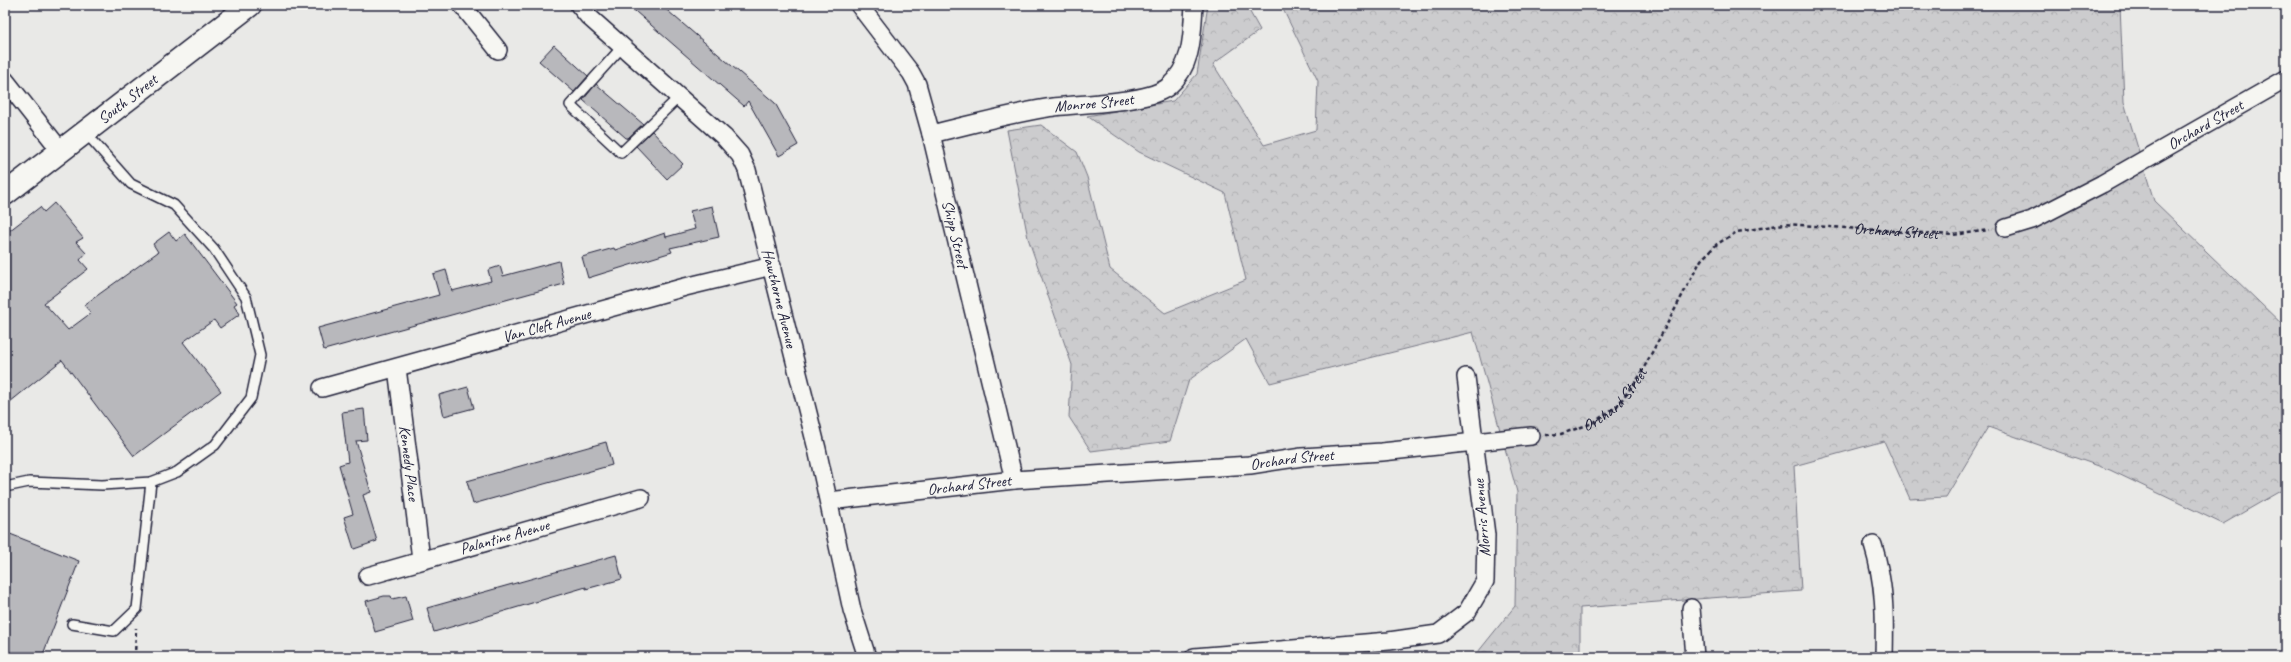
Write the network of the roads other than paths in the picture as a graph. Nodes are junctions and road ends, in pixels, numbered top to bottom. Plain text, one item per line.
1 (250, 5) edge
2 (462, 5) edge
3 (579, 5) edge
4 (858, 5) edge
5 (1194, 5) edge
6 (622, 47) junction
7 (498, 50) dead end
8 (2286, 79) edge
9 (5, 80) edge
10 (678, 97) junction
11 (85, 132) junction
12 (931, 134) junction
13 (61, 151) junction
14 (5, 194) edge
15 (2006, 228) road end
16 (772, 266) junction
17 (397, 368) junction
18 (1466, 377) dead end
19 (322, 388) dead end
20 (1531, 436) road end
21 (1473, 442) junction
22 (1014, 480) junction
23 (151, 482) junction
24 (16, 485) junction
25 (5, 487) edge
26 (5, 495) edge
27 (641, 498) dead end
28 (829, 501) junction
29 (1873, 545) dead end
30 (421, 559) junction
31 (368, 576) dead end
32 (1691, 608) dead end
33 (72, 624) dead end
34 (868, 657) edge
35 (1194, 657) edge
36 (1695, 657) edge
37 (1884, 657) edge

1 - 11 street, South Street
2 - 7 street
3 - 6 street, Hawthorne Avenue
4 - 12 street, Shipp Street
5 - 12 street, Monroe Street
6 - 10 street, Hawthorne Avenue
6 - 10 lane
8 - 15 street, Orchard Street
9 - 13 street
10 - 16 street, Hawthorne Avenue
11 - 13 street, South Street
11 - 23 lane
12 - 22 street, Shipp Street
13 - 14 street, South Street
16 - 17 street, Van Cleft Avenue
16 - 28 street, Hawthorne Avenue
17 - 19 street, Van Cleft Avenue
17 - 30 street, Kennedy Place
18 - 21 street, Morris Avenue
20 - 21 street, Orchard Street
21 - 22 street, Orchard Street
21 - 35 street, Morris Avenue
22 - 28 street, Orchard Street
23 - 24 lane
23 - 33 lane
24 - 25 lane
24 - 26 lane
27 - 30 street, Palantine Avenue
28 - 34 street, Hawthorne Avenue
29 - 37 street
30 - 31 street, Palantine Avenue
32 - 36 street

